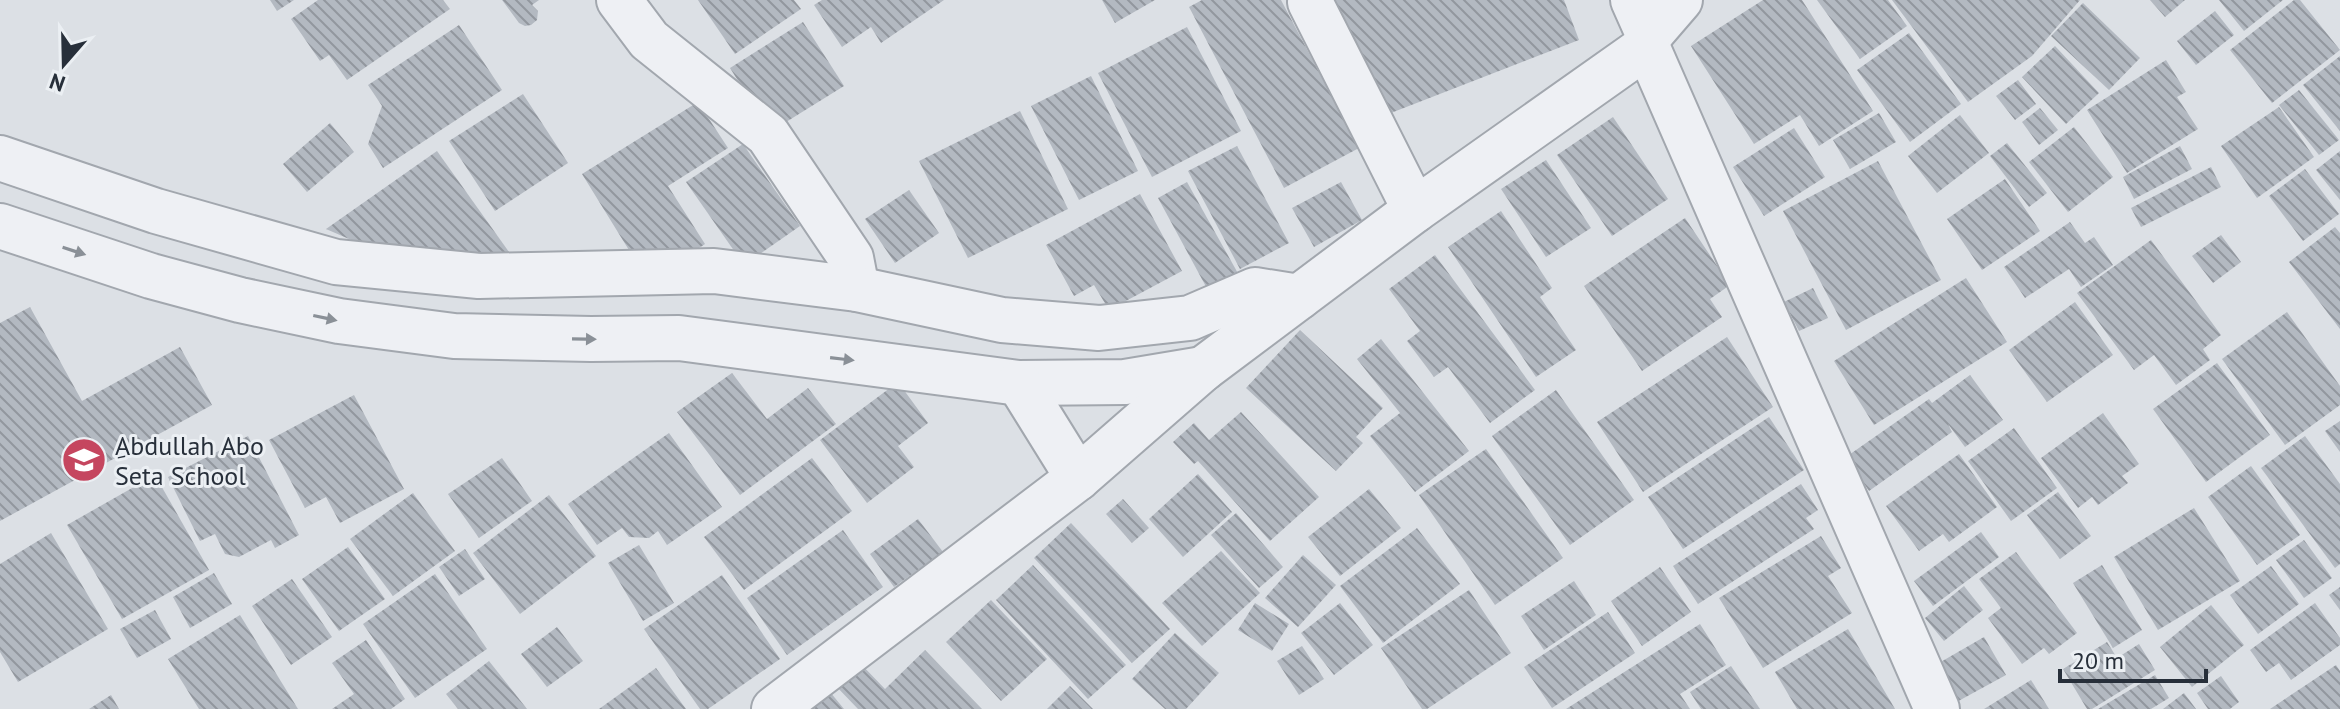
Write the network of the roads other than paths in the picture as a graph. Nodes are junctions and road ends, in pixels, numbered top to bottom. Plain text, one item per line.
1 (619, 0) edge
2 (1680, 0) edge
3 (1310, 2) edge
4 (1643, 27) edge
5 (0, 158) edge
6 (1415, 210) junction
7 (0, 226) edge
8 (857, 289) junction
9 (1299, 297) junction
10 (1203, 369) junction
11 (1019, 383) junction
12 (1078, 478) junction
13 (774, 709) edge
14 (1937, 709) edge

1 - 8 street
2 - 4 street
3 - 6 street
4 - 6 street
4 - 14 street
5 - 8 street
6 - 9 street
7 -> 11 street
8 - 9 street
9 - 10 street
10 - 11 street
10 - 12 street
11 - 12 street
12 - 13 street

